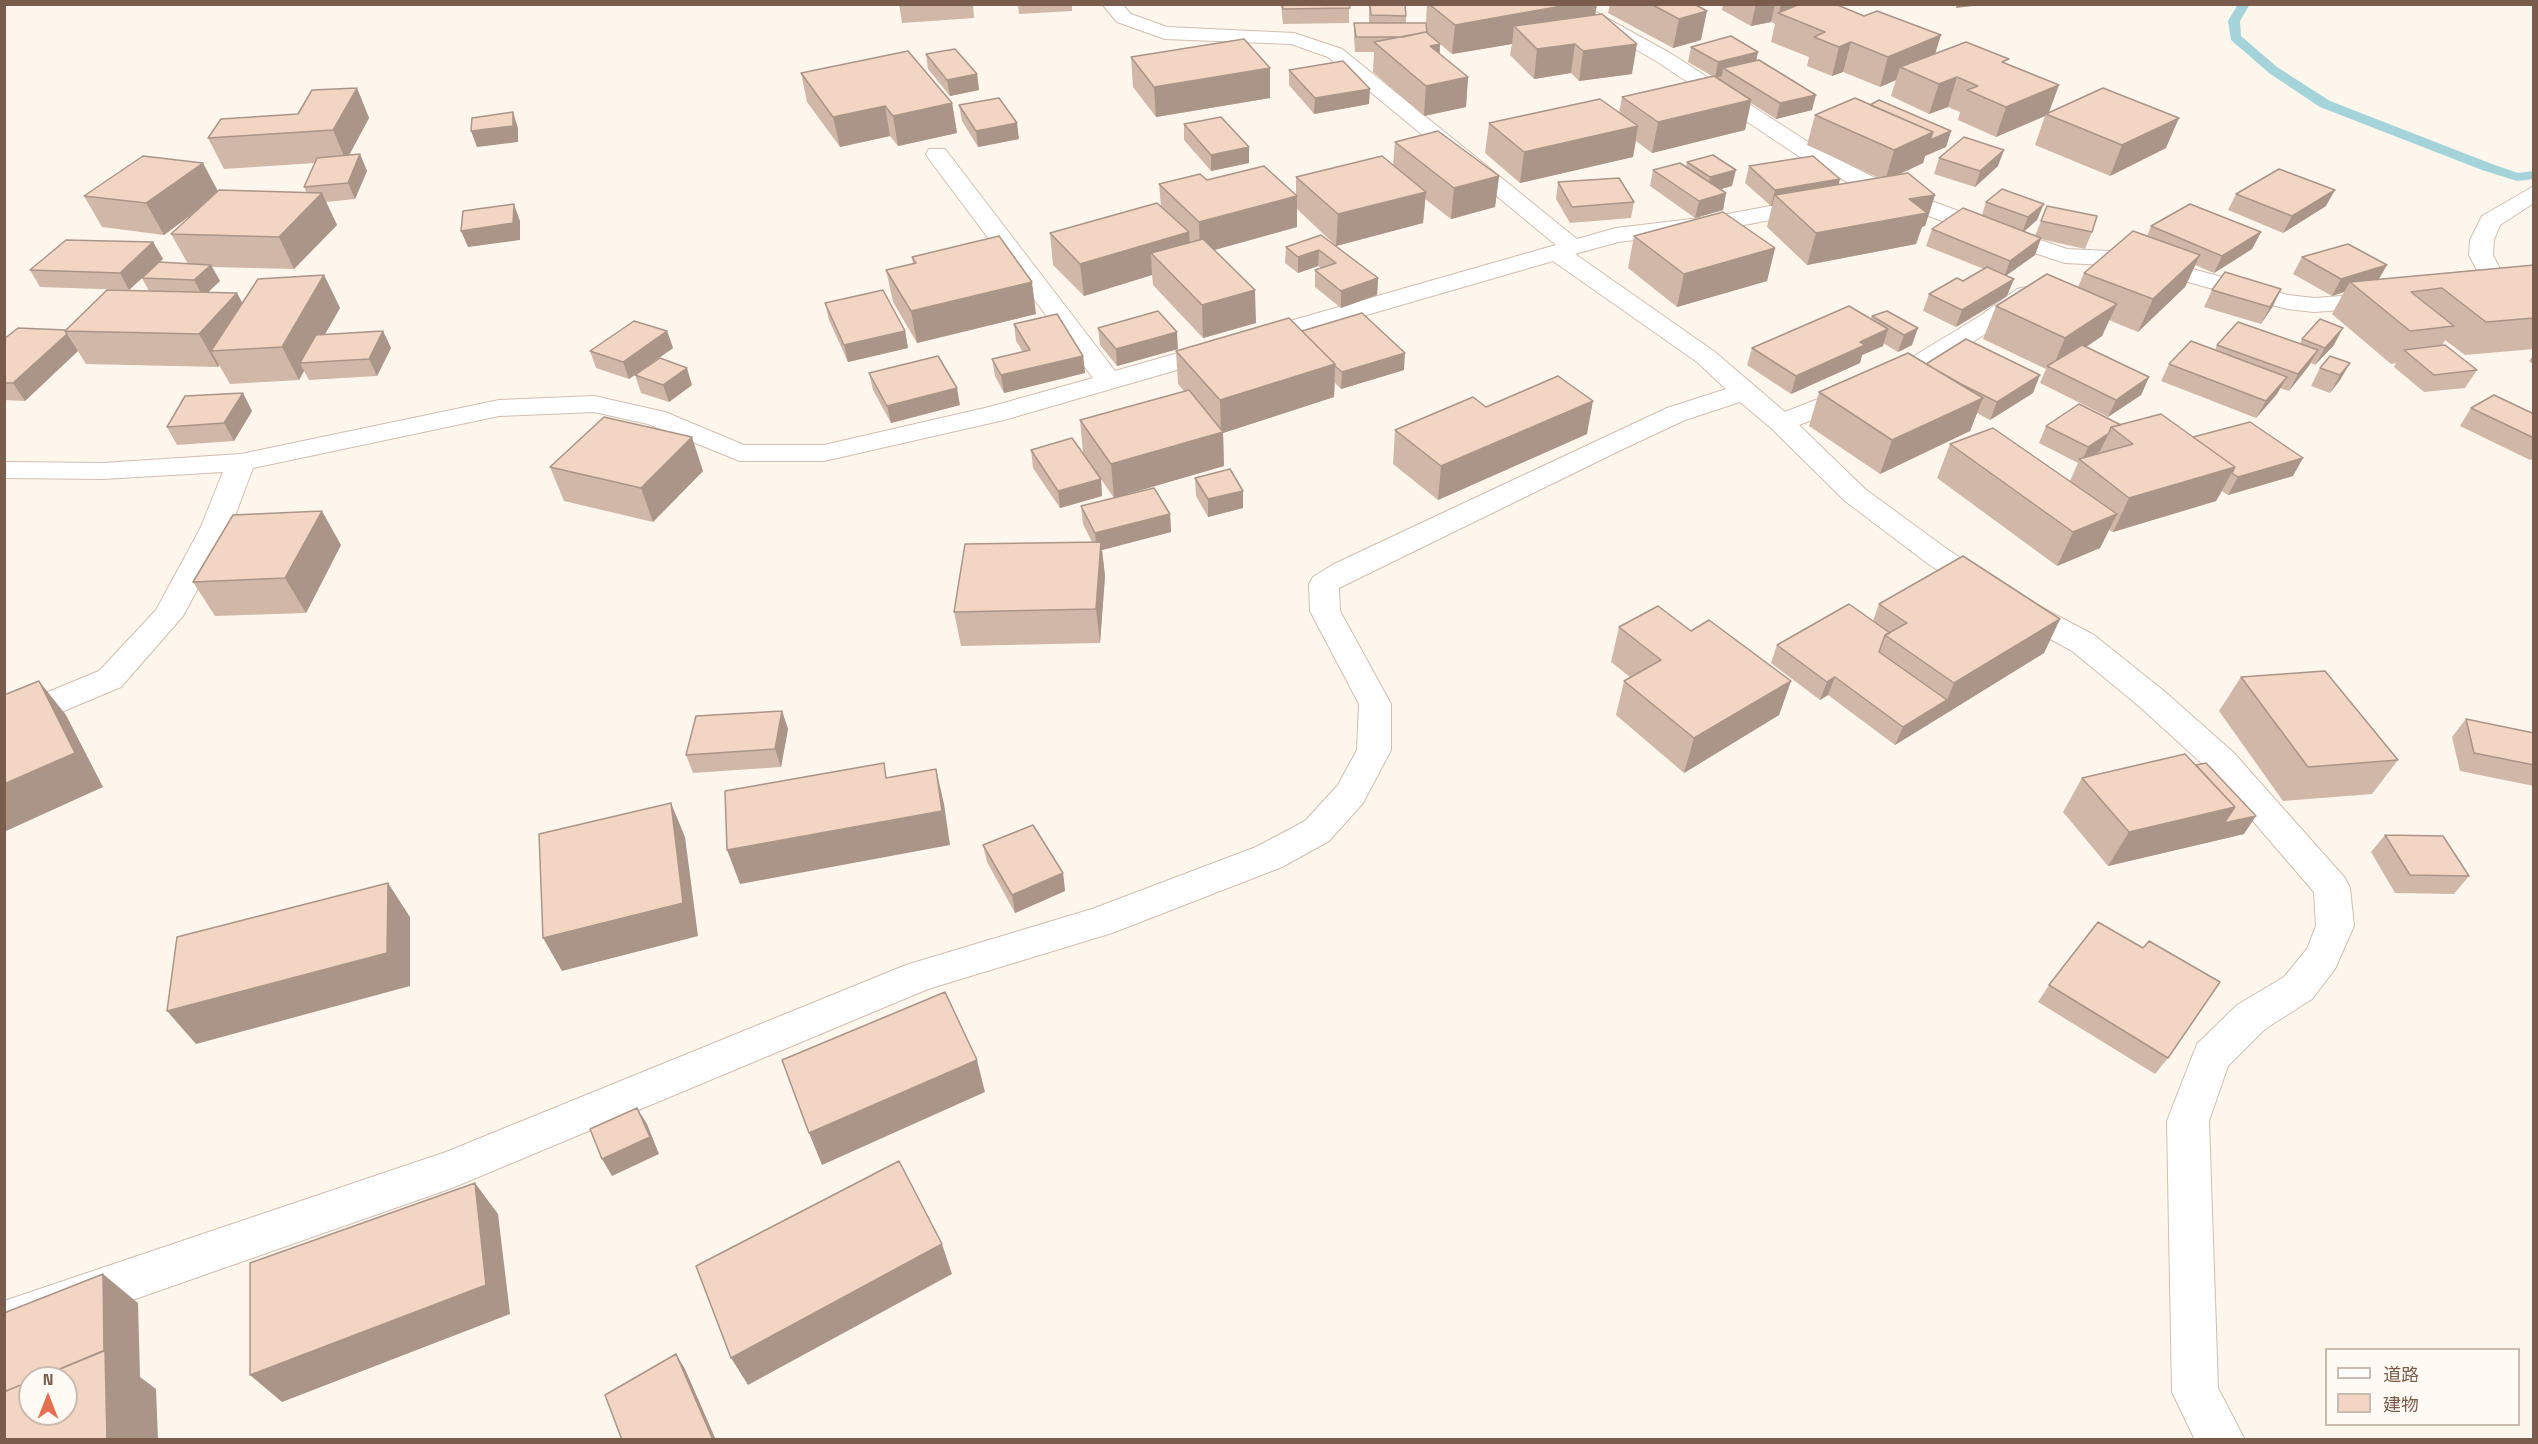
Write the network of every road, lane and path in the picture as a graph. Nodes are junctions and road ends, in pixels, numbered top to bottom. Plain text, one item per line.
1 (1111, 4) edge
2 (1566, 4) edge
3 (937, 154) dead end
4 (1883, 190) junction
5 (2534, 193) edge
6 (1564, 249) junction
7 (2065, 256) junction
8 (2474, 292) edge
9 (2408, 297) edge
10 (1109, 381) junction
11 (1744, 392) junction
12 (1781, 422) junction
13 (241, 462) junction
14 (4, 470) edge
15 (4, 724) edge
16 (4, 1323) edge
17 (2221, 1440) edge

1 - 6 street
2 - 4 street
3 - 10 street
4 - 6 street
4 - 7 street
5 - 8 street
6 - 10 street
6 - 11 street
7 - 9 street
7 - 12 street
10 - 13 street
11 - 12 street
11 - 16 street
12 - 17 street
13 - 14 street
13 - 15 street

